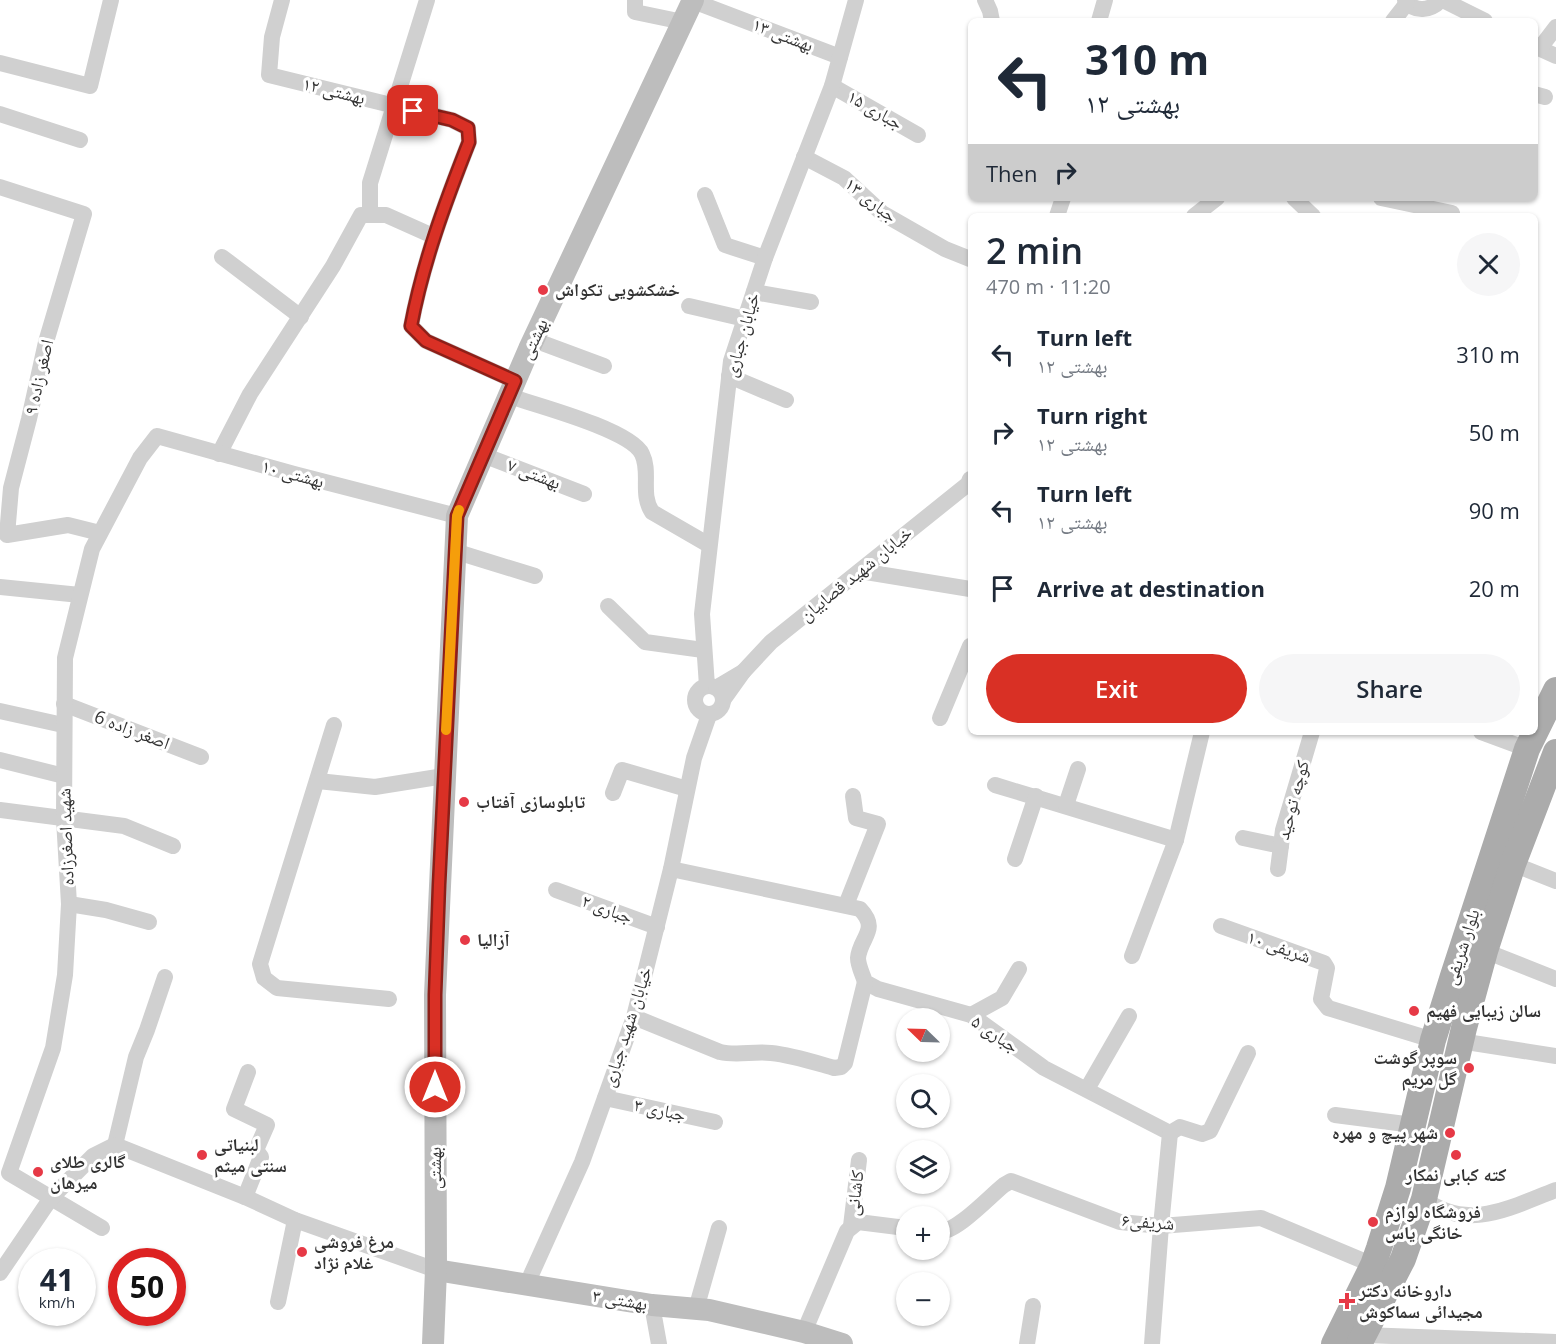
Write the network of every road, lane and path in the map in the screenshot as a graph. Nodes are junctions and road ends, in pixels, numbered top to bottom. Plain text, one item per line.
1 (111, 0) edge
2 (282, 0) edge
3 (427, 0) edge
4 (635, 0) edge
5 (856, 0) edge
6 (985, 0) edge
7 (1105, 0) edge
8 (1442, 0) edge
9 (693, 1) edge
10 (1413, 8) edge
11 (991, 18) edge
12 (1100, 18) edge
13 (1398, 18) edge
14 (1479, 18) edge
15 (682, 22) junction
16 (1556, 27) edge
17 (1538, 46) edge
18 (1538, 47) edge
19 (1556, 56) edge
20 (840, 57) junction
21 (0, 63) edge
22 (832, 86) junction
23 (394, 106) junction
24 (0, 114) edge
25 (918, 135) dead end
26 (80, 140) dead end
27 (804, 157) junction
28 (0, 187) edge
29 (705, 195) dead end
30 (1213, 201) edge
31 (1297, 201) edge
32 (1395, 201) edge
33 (1198, 213) edge
34 (1310, 213) edge
35 (1452, 213) dead end
36 (370, 215) junction
37 (434, 236) junction
38 (222, 257) dead end
39 (765, 258) junction
40 (968, 258) edge
41 (754, 292) junction
42 (811, 302) dead end
43 (689, 306) dead end
44 (301, 317) junction
45 (745, 319) junction
46 (534, 340) junction
47 (604, 366) dead end
48 (729, 376) junction
49 (512, 389) junction
50 (786, 400) dead end
51 (219, 454) junction
52 (483, 455) junction
53 (140, 458) joint
54 (968, 484) edge
55 (584, 494) dead end
56 (457, 516) junction
57 (100, 533) junction
58 (709, 544) junction
59 (454, 551) junction
60 (860, 571) junction
61 (535, 576) dead end
62 (0, 587) edge
63 (968, 589) edge
64 (80, 595) junction
65 (608, 606) dead end
66 (703, 650) junction
67 (968, 651) edge
68 (1556, 690) edge
69 (715, 692) junction
70 (64, 704) junction
71 (0, 711) edge
72 (703, 711) junction
73 (940, 718) dead end
74 (63, 725) junction
75 (334, 725) dead end
76 (1538, 727) edge
77 (1201, 735) edge
78 (1311, 735) edge
79 (1489, 735) edge
80 (1534, 735) edge
81 (1527, 749) junction
82 (201, 757) dead end
83 (0, 760) edge
84 (1554, 760) edge
85 (1078, 770) dead end
86 (64, 776) junction
87 (444, 776) junction
88 (318, 781) junction
89 (995, 785) dead end
90 (687, 789) junction
91 (613, 792) dead end
92 (853, 796) dead end
93 (1036, 796) junction
94 (1066, 805) junction
95 (0, 810) edge
96 (64, 819) junction
97 (1243, 838) dead end
98 (1176, 840) junction
99 (173, 846) dead end
100 (1281, 846) junction
101 (1015, 859) dead end
102 (1513, 864) junction
103 (671, 868) junction
104 (1278, 869) dead end
105 (1556, 881) edge
106 (556, 890) dead end
107 (69, 904) junction
108 (846, 905) junction
109 (149, 922) dead end
110 (1221, 926) dead end
111 (657, 927) junction
112 (1485, 951) junction
113 (1132, 956) dead end
114 (1019, 969) dead end
115 (165, 977) dead end
116 (1465, 979) junction
117 (1556, 979) edge
118 (865, 982) junction
119 (389, 999) dead end
120 (971, 1015) junction
121 (1129, 1016) dead end
122 (634, 1017) junction
123 (1433, 1040) junction
124 (1460, 1041) junction
125 (1248, 1053) dead end
126 (1556, 1056) edge
127 (248, 1072) dead end
128 (1087, 1089) junction
129 (605, 1098) junction
130 (1335, 1115) dead end
131 (715, 1122) dead end
132 (1413, 1125) junction
133 (1170, 1133) junction
134 (115, 1145) junction
135 (859, 1160) dead end
136 (4, 1172) edge
137 (1556, 1190) edge
138 (245, 1197) junction
139 (51, 1198) junction
140 (1424, 1199) junction
141 (295, 1220) junction
142 (851, 1226) junction
143 (1161, 1226) junction
144 (896, 1227) edge
145 (102, 1228) dead end
146 (719, 1228) dead end
147 (950, 1229) edge
148 (1373, 1265) junction
149 (436, 1270) junction
150 (0, 1273) edge
151 (526, 1286) junction
152 (278, 1302) dead end
153 (652, 1305) junction
154 (1033, 1306) dead end
155 (696, 1309) junction
156 (804, 1332) junction
157 (1361, 1340) edge
158 (1556, 1342) edge
159 (433, 1344) edge
160 (659, 1344) edge
161 (842, 1344) edge
162 (1027, 1344) edge
163 (1152, 1344) edge
164 (1334, 1344) edge

1 - 21 street
2 - 23 street, بهشتی ۱۲
3 - 23 street
4 - 15 street
5 - 20 street, خیابان جباری
6 - 11 street
7 - 12 street
8 - 10 street
8 - 14 street
9 - 15 main road, بهشتی
9 - 20 street, بهشتی ۱۳
10 - 13 street
15 - 46 main road, بهشتی
16 - 17 street
18 - 19 street
20 - 22 street, خیابان جباری
22 - 25 street, جباری ۱۵
22 - 27 street, خیابان جباری
23 - 36 street
23 - 37 street, بهشتی ۱۲
24 - 26 street
27 - 39 street, خیابان جباری
27 - 40 street, جباری ۱۳
28 - 57 street, اصغر زاده ۹
29 - 39 street
30 - 33 street
31 - 34 street
32 - 35 street
36 - 37 street
36 - 44 street
37 - 49 street, بهشتی ۱۲
38 - 44 street
39 - 41 street, خیابان جباری
41 - 42 street
41 - 45 street, خیابان جباری
43 - 45 street
44 - 51 street
45 - 48 street, خیابان جباری
46 - 47 street
46 - 49 main road, بهشتی
48 - 50 street
48 - 58 street, خیابان جباری
49 - 52 main road, بهشتی
49 - 58 street
51 - 53 street, بهشتی ۱۰
51 - 56 street, بهشتی ۱۰
52 - 55 street, بهشتی ۷
52 - 56 main road, بهشتی
53 - 57 street, شهید اصغرزاده
54 - 60 street, خیابان شهید قصابیان
56 - 59 main road, بهشتی
57 - 64 street, شهید اصغرزاده
58 - 66 street, خیابان جباری
59 - 61 street
59 - 87 main road, بهشتی
60 - 63 street
60 - 69 street, خیابان شهید قصابیان
62 - 64 street
64 - 70 street, شهید اصغرزاده
65 - 66 street
66 - 69 street, خیابان جباری
67 - 73 street
68 - 76 main road, بلوار شریفی
69 - 72 street
69 - 72 street
70 - 74 street, شهید اصغرزاده
70 - 82 street, اصغر زاده 6
71 - 74 street
72 - 90 street, خیابان شهید جباری
74 - 86 street, شهید اصغرزاده
75 - 88 street
77 - 98 street
78 - 100 street, کوچه توحید
79 - 81 street
80 - 81 main road, بلوار شریفی
81 - 116 main road, بلوار شریفی
83 - 86 street
84 - 102 main road, بلوار شریفی
85 - 94 street
86 - 96 street, شهید اصغرزاده
87 - 88 street
87 - 149 main road, بهشتی
88 - 119 street
89 - 93 street
90 - 91 street
90 - 103 street, خیابان شهید جباری
92 - 108 street
93 - 94 street
93 - 101 street
94 - 98 street
95 - 96 street
96 - 99 street
96 - 107 street, شهید اصغرزاده
97 - 100 street
98 - 113 street
100 - 104 street, کوچه توحید
102 - 105 street
102 - 112 main road, بلوار شریفی
103 - 108 street
103 - 111 street, خیابان شهید جباری
106 - 111 street, جباری ۲
107 - 109 street
107 - 136 street, شهید اصغرزاده
108 - 118 street
110 - 123 street, شریفی ۱۰
111 - 122 street, خیابان شهید جباری
112 - 116 main road, بلوار شریفی
112 - 117 street
114 - 120 street
115 - 134 street
116 - 123 main road, بلوار شریفی
116 - 124 main road, بلوار شریفی
118 - 120 street, جباری ۵
118 - 122 street
120 - 128 street, جباری ۵
121 - 128 street
122 - 129 street, خیابان شهید جباری
123 - 132 main road, بلوار شریفی
124 - 126 street
124 - 140 main road, بلوار شریفی
125 - 133 street
127 - 138 street
128 - 133 street, جباری ۵
129 - 131 street, جباری ۳
129 - 151 street, خیابان شهید جباری
130 - 132 street
132 - 148 main road, بلوار شریفی
133 - 143 street
134 - 138 street
134 - 139 street
135 - 142 street, کاشانی
136 - 139 street, شهید اصغرزاده
137 - 140 street
138 - 141 street
139 - 145 street, شهید اصغرزاده
139 - 150 street
140 - 157 main road, بلوار شریفی
141 - 149 street
141 - 152 street
142 - 144 street
142 - 156 street
143 - 147 street, شریفی۶
143 - 148 street, شریفی۶
143 - 163 street
146 - 155 street
148 - 164 main road, بلوار شریفی
149 - 151 main road, بهشتی ۳
149 - 159 main road, بهشتی
151 - 153 main road, بهشتی ۳
153 - 155 main road, بهشتی ۳
153 - 160 street
154 - 162 street
155 - 156 main road, بهشتی ۳
156 - 161 main road, بهشتی ۳
157 - 158 street

